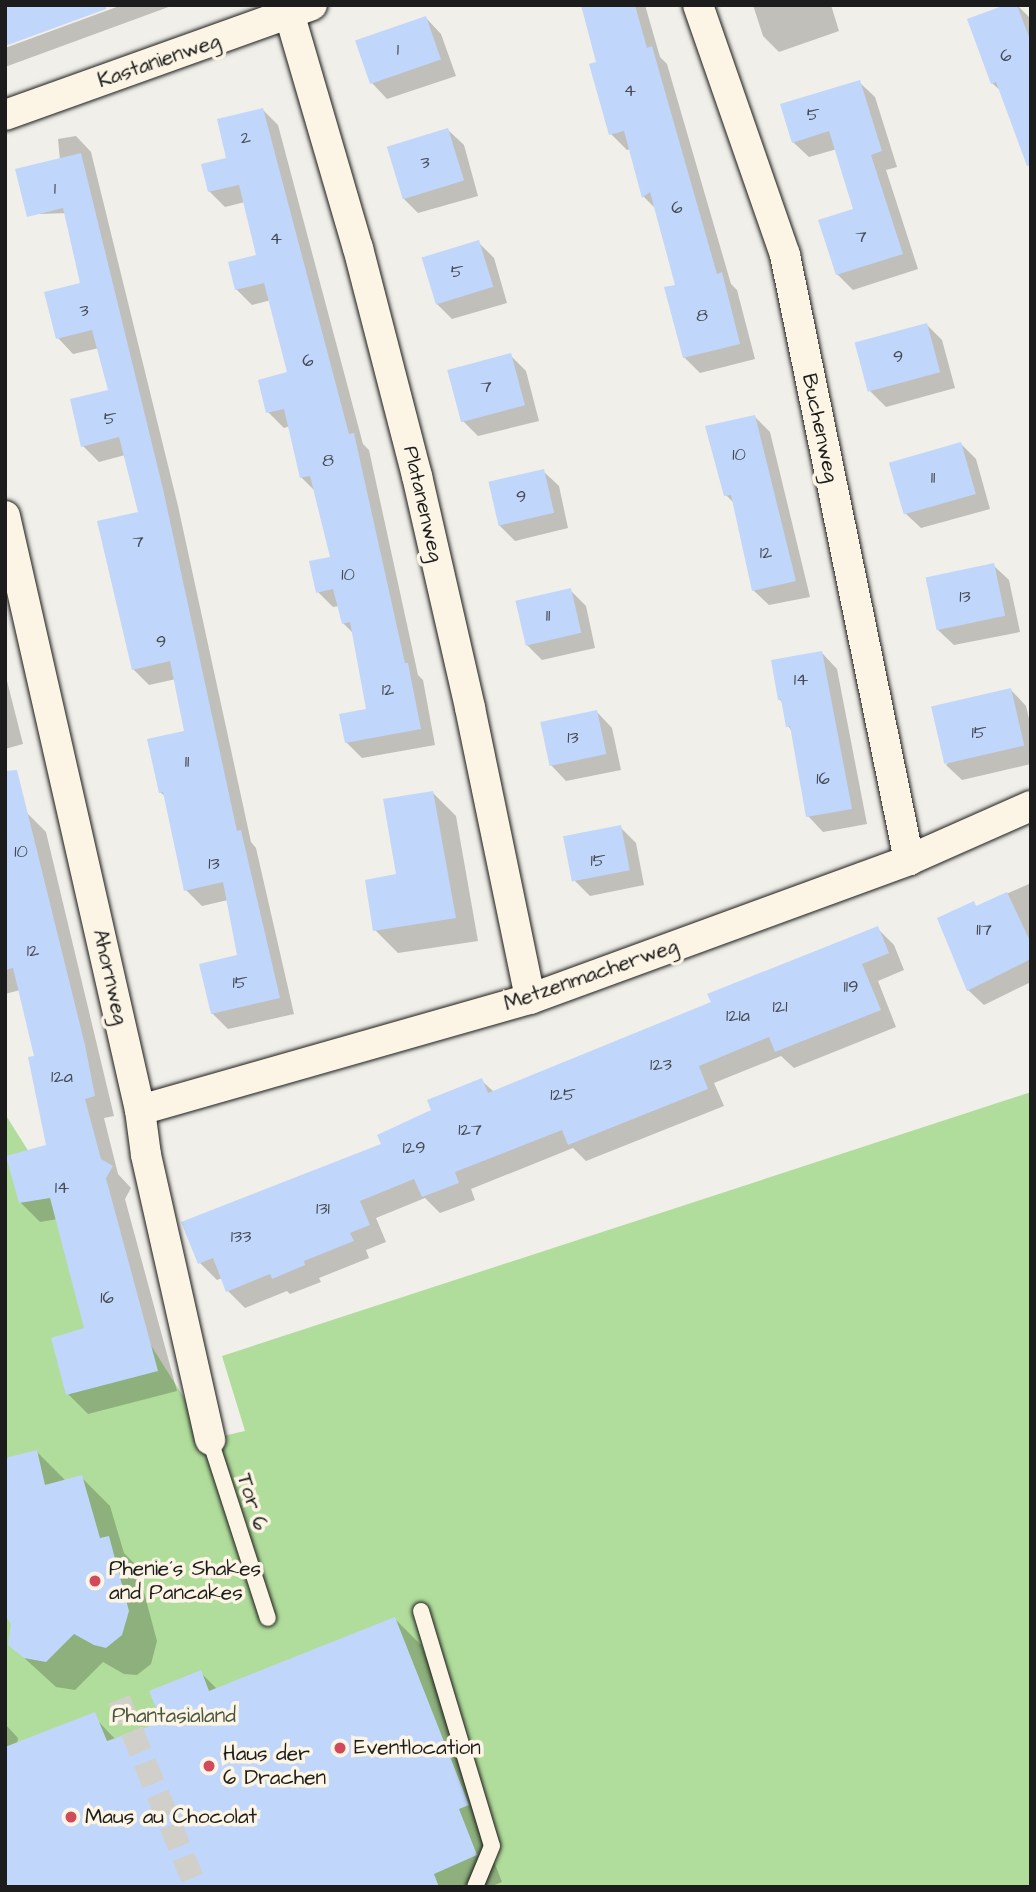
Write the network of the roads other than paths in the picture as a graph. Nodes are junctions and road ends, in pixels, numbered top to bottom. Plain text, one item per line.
1 (698, 5) edge
2 (301, 10) edge
3 (5, 115) edge
4 (5, 516) edge
5 (1031, 806) edge
6 (909, 860) junction
7 (530, 999) junction
8 (140, 1110) junction
9 (210, 1440) joint
10 (421, 1611) dead end
11 (268, 1618) dead end
12 (475, 1887) edge

1 - 6 street, Buchenweg
2 - 3 street, Kastanienweg
2 - 7 street, Platanenweg
4 - 8 street, Ahornweg
5 - 6 street, Metzenmacherweg
6 - 7 street, Metzenmacherweg
7 - 8 street, Metzenmacherweg
8 - 9 street, Ahornweg
9 - 11 lane, Tor 6
10 - 12 lane

